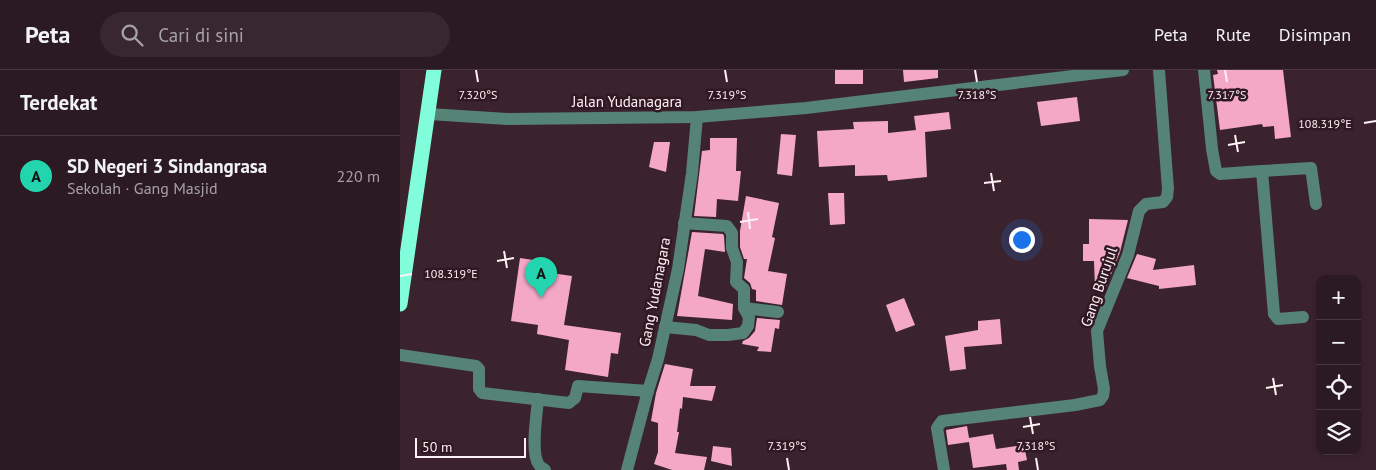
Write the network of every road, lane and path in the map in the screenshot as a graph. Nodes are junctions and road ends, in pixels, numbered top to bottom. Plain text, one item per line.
1 (434, 70) edge
2 (1123, 70) edge
3 (1159, 70) edge
4 (1204, 70) edge
5 (429, 114) junction
6 (697, 117) junction
7 (1262, 171) junction
8 (1316, 204) dead end
9 (684, 223) junction
10 (400, 300) edge
11 (744, 308) junction
12 (778, 312) dead end
13 (1303, 317) dead end
14 (665, 327) junction
15 (400, 354) edge
16 (648, 391) junction
17 (538, 399) junction
18 (545, 470) edge
19 (627, 470) edge
20 (944, 470) edge

1 - 5 highway
2 - 6 street, Jalan Yudanagara
3 - 20 street, Gang Burujul
4 - 7 street
5 - 6 street, Jalan Yudanagara
5 - 10 highway
6 - 9 street, Gang Yudanagara
7 - 8 street
7 - 13 street
9 - 11 street
9 - 14 street, Gang Yudanagara
11 - 12 street
11 - 14 street
14 - 16 street, Gang Yudanagara
15 - 17 street
16 - 17 street
16 - 19 street, Gang Yudanagara
17 - 18 street

